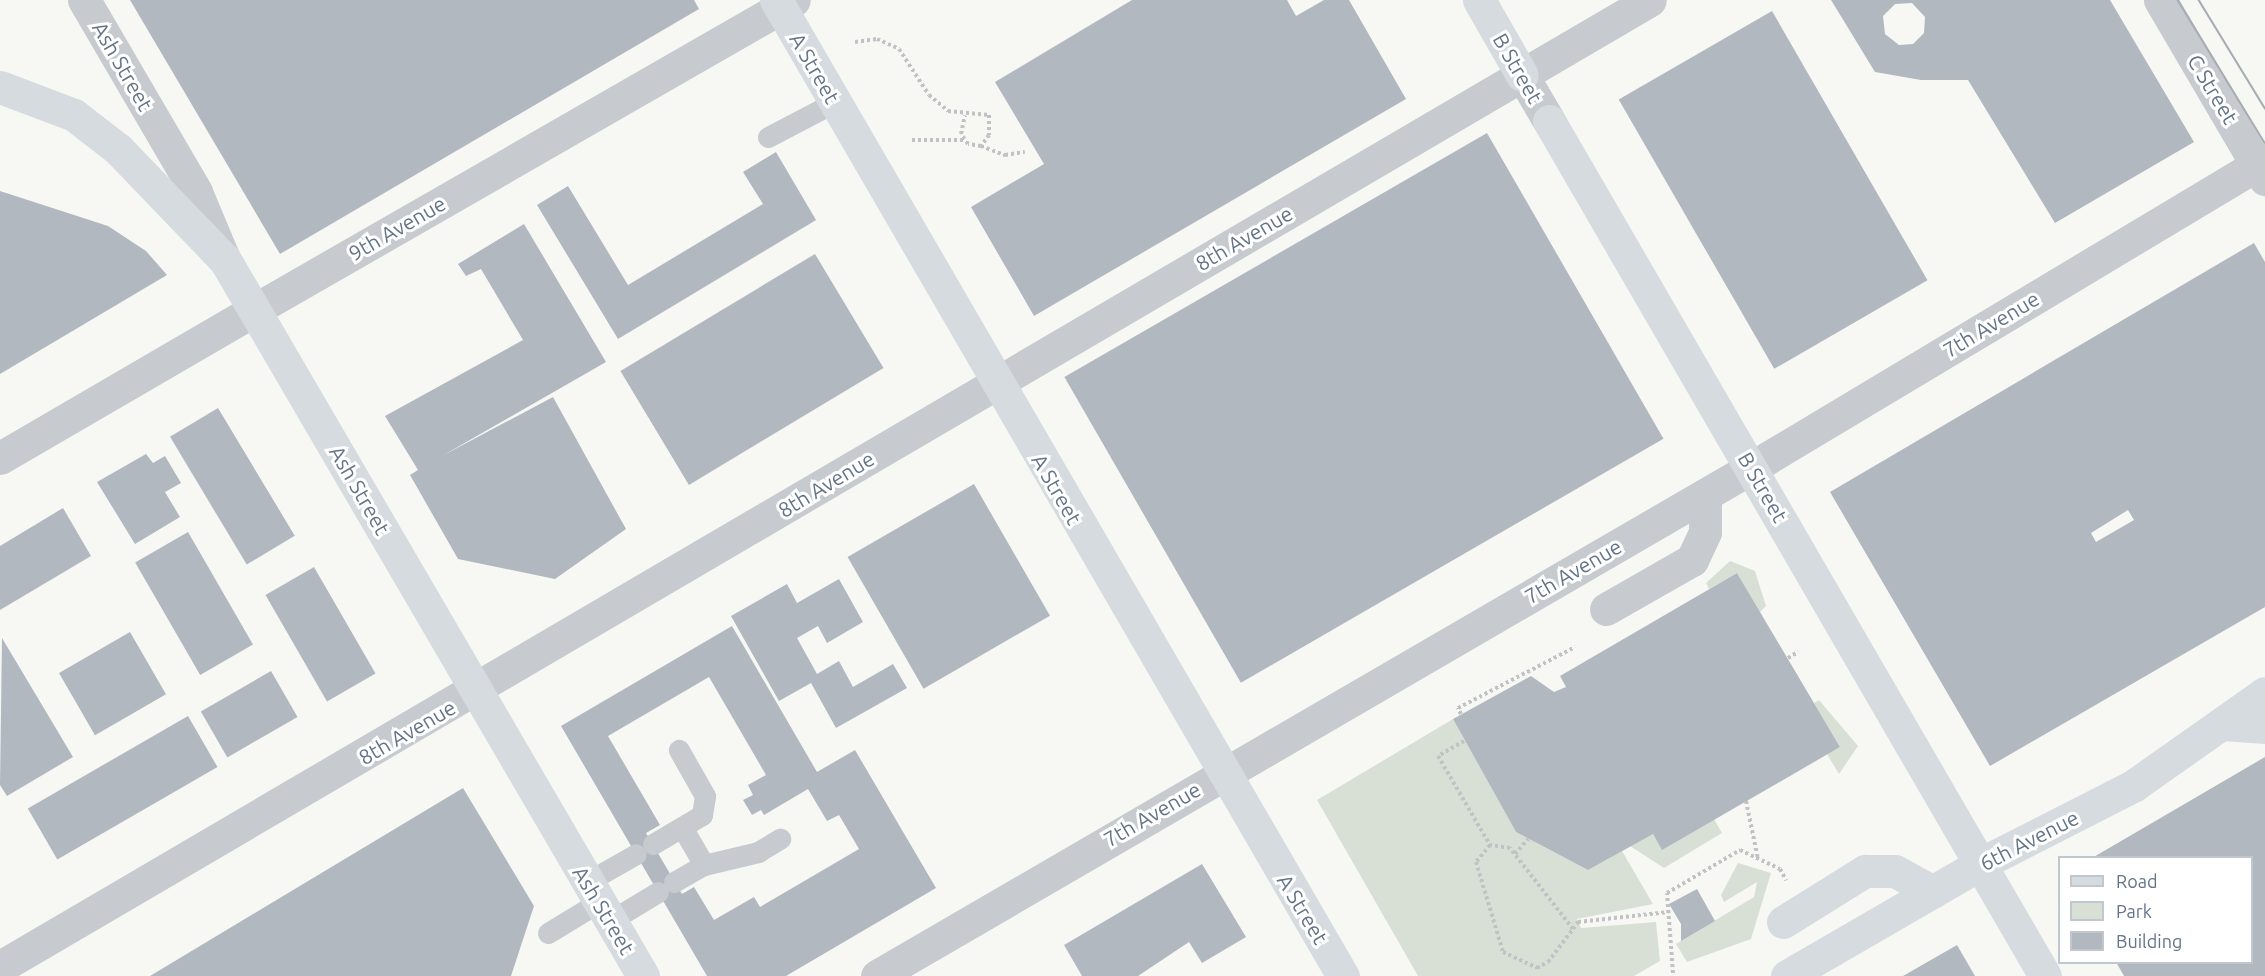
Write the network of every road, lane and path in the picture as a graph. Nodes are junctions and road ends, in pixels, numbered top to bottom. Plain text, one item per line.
1 (84, 0) edge
2 (1479, 0) edge
3 (1650, 0) edge
4 (2160, 0) edge
5 (784, 3) edge
6 (855, 42) dead end
7 (1522, 75) junction
8 (0, 87) edge
9 (835, 102) junction
10 (965, 115) junction
11 (1549, 121) joint
12 (768, 137) dead end
13 (912, 140) dead end
14 (964, 140) junction
15 (981, 146) junction
16 (1025, 152) dead end
17 (2262, 168) edge
18 (225, 260) junction
19 (256, 309) junction
20 (995, 384) junction
21 (0, 458) edge
22 (1752, 468) junction
23 (1704, 495) junction
24 (1606, 609) dead end
25 (1575, 647) dead end
26 (1798, 652) dead end
27 (1788, 658) dead end
28 (476, 692) junction
29 (2265, 693) edge
30 (1461, 714) dead end
31 (2223, 724) junction
32 (2265, 727) edge
33 (1464, 741) dead end
34 (679, 750) dead end
35 (1223, 773) junction
36 (1746, 801) dead end
37 (682, 828) junction
38 (780, 839) dead end
39 (1528, 839) dead end
40 (1490, 845) junction
41 (1515, 854) junction
42 (1758, 860) junction
43 (1980, 864) junction
44 (704, 865) junction
45 (1792, 889) dead end
46 (1933, 892) junction
47 (599, 902) junction
48 (1668, 912) junction
49 (1783, 922) dead end
50 (1573, 929) junction
51 (548, 933) dead end
52 (0, 967) edge
53 (1673, 973) dead end
54 (643, 976) edge
55 (878, 976) edge
56 (1342, 976) edge
57 (1787, 976) edge
58 (2045, 976) edge

1 - 18 street, Ash Street
2 - 7 main road, B Street
3 - 7 street, 8th Avenue
4 - 17 street, C Street
5 - 9 main road, A Street
5 - 19 street, 9th Avenue
6 - 10 path
7 - 11 street, B Street
7 - 20 street, 8th Avenue
8 - 18 main road
9 - 12 lane
9 - 20 main road, A Street
10 - 14 path
10 - 15 path
11 - 22 main road, B Street
13 - 14 path
14 - 15 path
15 - 16 path
17 - 22 street, 7th Avenue
18 - 19 main road, Ash Street
19 - 21 street, 9th Avenue
19 - 28 main road, Ash Street
20 - 28 street, 8th Avenue
20 - 35 main road, A Street
22 - 23 street, 7th Avenue
22 - 43 main road, B Street
23 - 24 street
23 - 35 street, 7th Avenue
25 - 30 path
26 - 27 path
28 - 47 main road, Ash Street
28 - 52 street, 8th Avenue
29 - 31 main road, 6th Avenue
31 - 32 main road
31 - 43 main road, 6th Avenue
33 - 40 path
34 - 37 lane
35 - 55 street, 7th Avenue
35 - 56 main road, A Street
36 - 42 path
37 - 44 lane
37 - 47 lane
38 - 44 lane
39 - 41 path
40 - 41 path
40 - 50 path
41 - 50 path
42 - 45 path
42 - 48 path
43 - 46 main road, 6th Avenue
43 - 58 main road, B Street
44 - 47 lane
46 - 49 main road
46 - 57 main road, 6th Avenue
47 - 51 lane
47 - 54 main road, Ash Street
48 - 50 path
48 - 53 path

